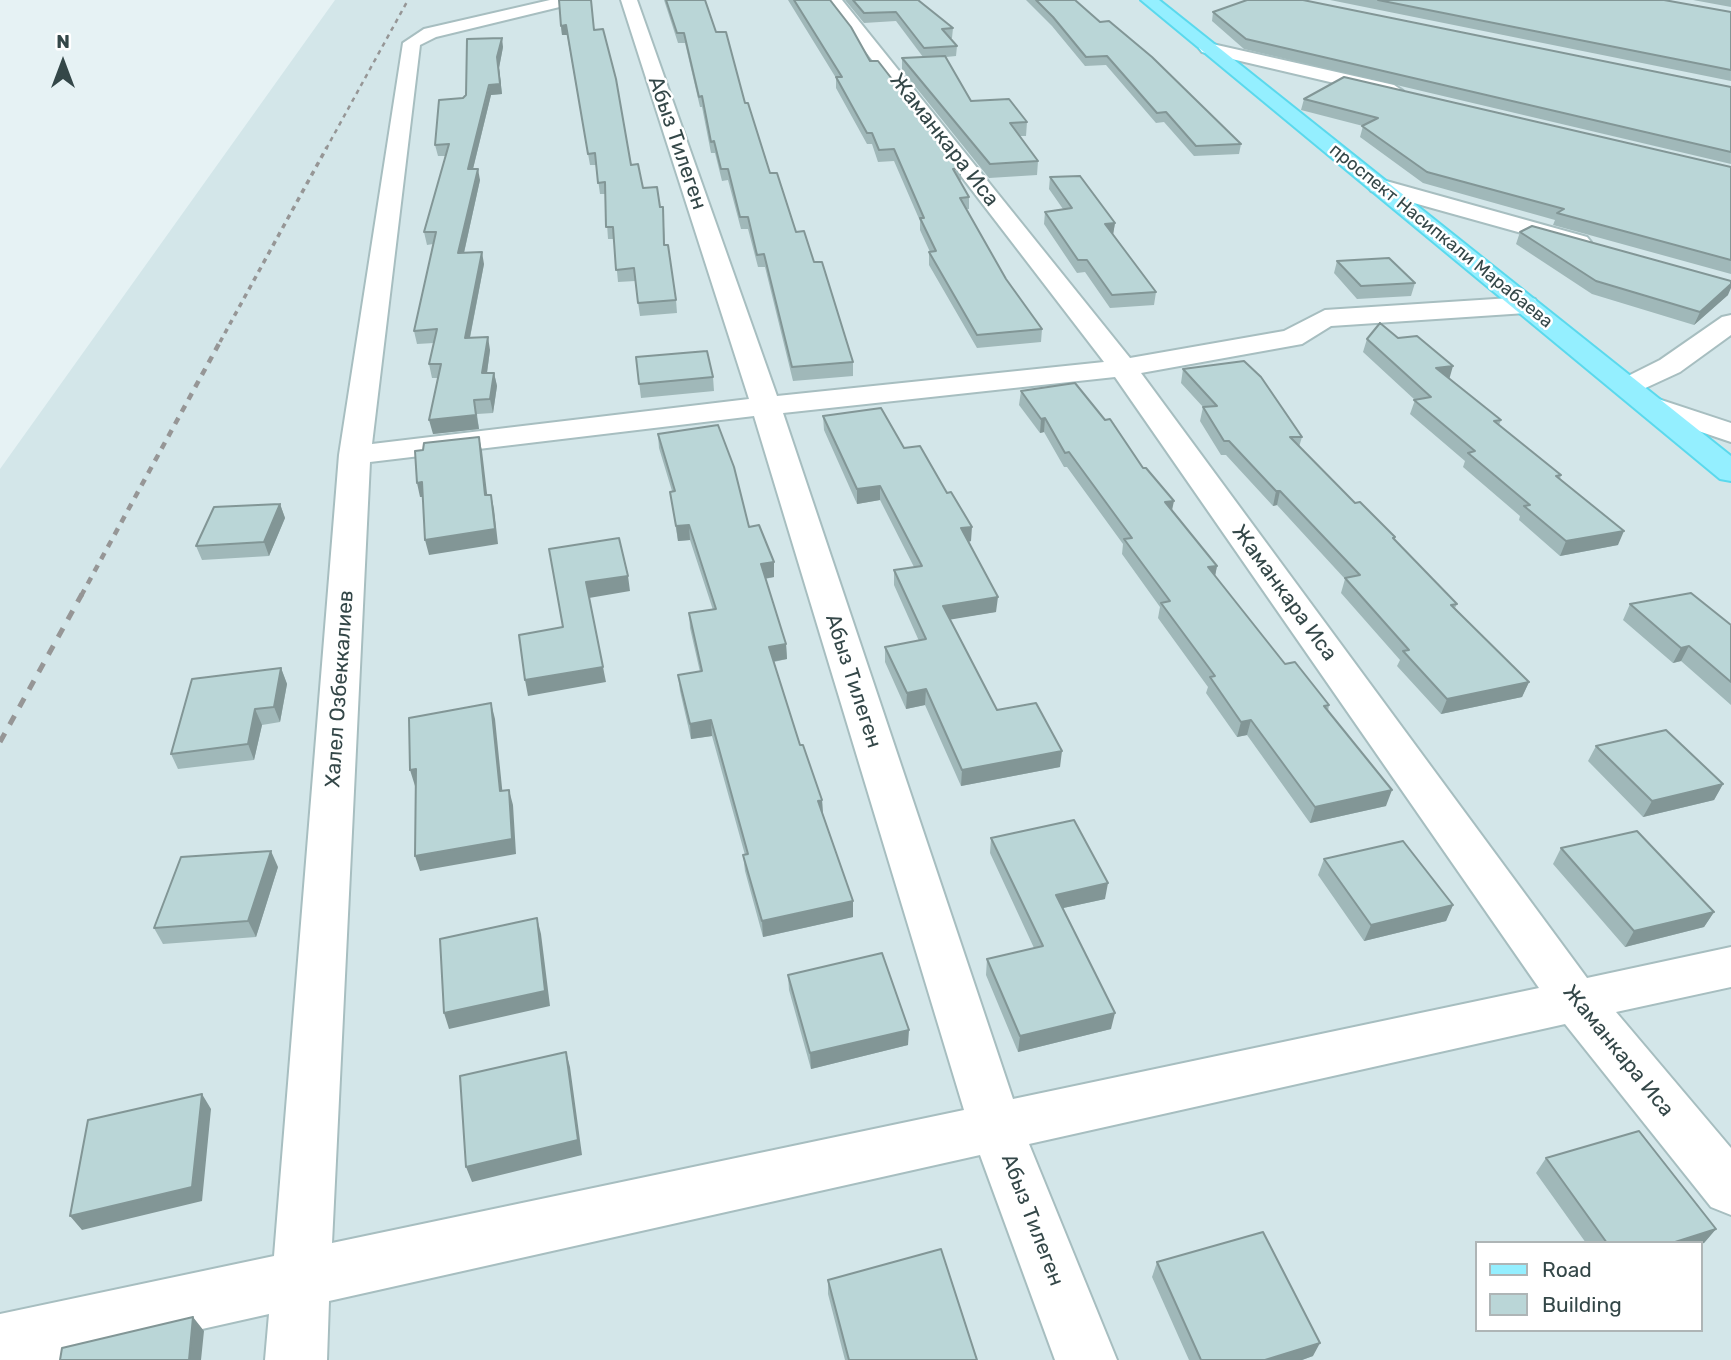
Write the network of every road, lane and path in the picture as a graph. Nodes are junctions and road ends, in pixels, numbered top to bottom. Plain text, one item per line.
1 (629, 0) edge
2 (834, 0) edge
3 (1149, 0) edge
4 (559, 1) edge
5 (1208, 48) junction
6 (1409, 95) edge
7 (1379, 186) junction
8 (1601, 248) edge
9 (1527, 305) junction
10 (1731, 323) edge
11 (1123, 368) junction
12 (1639, 396) junction
13 (765, 406) junction
14 (1731, 433) edge
15 (355, 456) junction
16 (1731, 472) edge
17 (1731, 967) edge
18 (1576, 1001) junction
19 (996, 1127) junction
20 (1731, 1189) edge
21 (300, 1278) junction
22 (0, 1344) edge
23 (296, 1360) edge
24 (1086, 1360) edge

1 - 13 street, Абыз Тилеген
2 - 11 street, Жаманкара Иса
3 - 5 main road, проспект Насипкали Марабаева
4 - 15 street, Халел Озбеккалиев
5 - 6 street
5 - 7 main road, проспект Насипкали Марабаева
7 - 8 street
7 - 9 main road, проспект Насипкали Марабаева
9 - 11 street
9 - 12 main road, проспект Насипкали Марабаева
10 - 12 street
11 - 13 street
11 - 18 street, Жаманкара Иса
12 - 14 street
12 - 16 main road, проспект Насипкали Марабаева
13 - 15 street
13 - 19 street, Абыз Тилеген
15 - 21 street, Халел Озбеккалиев
17 - 18 street
18 - 19 street
18 - 20 street, Жаманкара Иса
19 - 21 street
19 - 24 street, Абыз Тилеген
21 - 22 street
21 - 23 street, Халел Озбеккалиев

